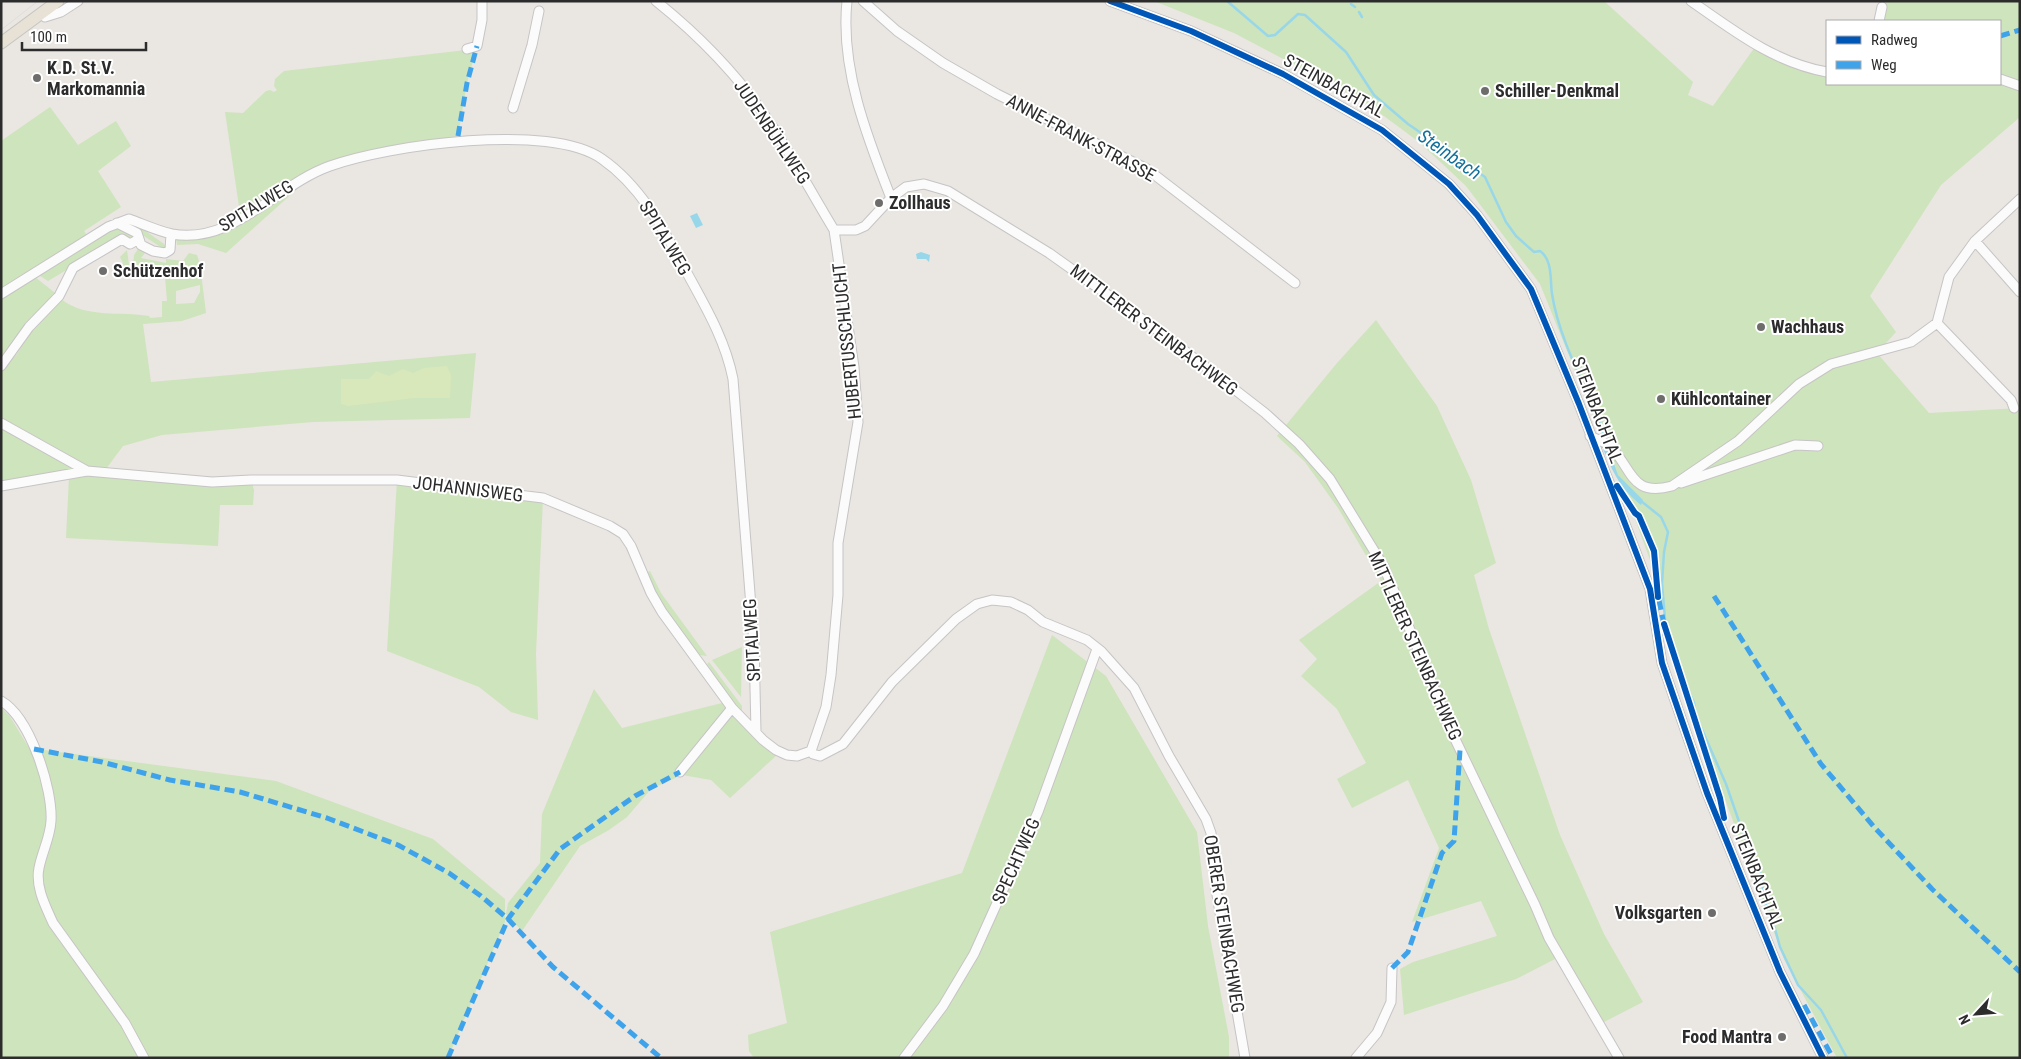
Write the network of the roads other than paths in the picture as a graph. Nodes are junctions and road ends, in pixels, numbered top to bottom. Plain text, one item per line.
1 (58, 1) edge
2 (78, 1) edge
3 (482, 1) edge
4 (656, 1) edge
5 (847, 1) edge
6 (864, 1) edge
7 (1110, 1) edge
8 (1692, 1) edge
9 (1882, 7) dead end
10 (539, 12) dead end
11 (42, 14) junction
12 (1879, 20) edge
13 (1, 44) edge
14 (467, 48) dead end
15 (1826, 72) edge
16 (2001, 79) edge
17 (2020, 86) edge
18 (513, 108) dead end
19 (891, 198) junction
20 (2020, 199) edge
21 (117, 223) junction
22 (836, 230) junction
23 (171, 234) junction
24 (139, 240) junction
25 (1975, 242) junction
26 (1295, 282) dead end
27 (2020, 292) edge
28 (1, 294) edge
29 (1937, 323) junction
30 (1, 366) edge
31 (2014, 408) dead end
32 (1, 423) edge
33 (1590, 436) junction
34 (1818, 446) dead end
35 (87, 471) junction
36 (1, 486) edge
37 (1672, 486) junction
38 (1097, 649) junction
39 (1, 701) edge
40 (732, 708) junction
41 (756, 732) junction
42 (811, 751) junction
43 (680, 772) dead end
44 (1392, 968) dead end
45 (144, 1058) edge
46 (904, 1058) edge
47 (1245, 1058) edge
48 (1356, 1058) edge
49 (1620, 1058) edge
50 (1823, 1058) edge

1 - 11 main road
2 - 11 street
3 - 14 street
4 - 22 street, JUDENBÜHLWEG
5 - 19 street
6 - 26 street, ANNE-FRANK-STRASSE
7 - 33 street, STEINBACHTAL
8 - 15 street
9 - 12 street
10 - 18 street
11 - 13 main road
16 - 17 street
19 - 22 street
19 - 49 street, MITTLERER STEINBACHWEG
20 - 25 street
21 - 23 street, SPITALWEG
21 - 24 street
21 - 28 street
22 - 42 street, HUBERTUSSCHLUCHT
23 - 24 street
23 - 41 street, SPITALWEG
24 - 30 street
25 - 27 street
25 - 29 street
29 - 31 street
29 - 37 street
32 - 35 street
33 - 37 street
33 - 50 street, STEINBACHTAL
34 - 37 street
35 - 36 street, JOHANNISWEG
35 - 40 street, JOHANNISWEG
38 - 42 street, OBERER STEINBACHWEG
38 - 46 street, SPECHTWEG
38 - 47 street, OBERER STEINBACHWEG
39 - 45 street
40 - 41 street, JOHANNISWEG
40 - 43 street
41 - 42 street, JOHANNISWEG
44 - 48 street

